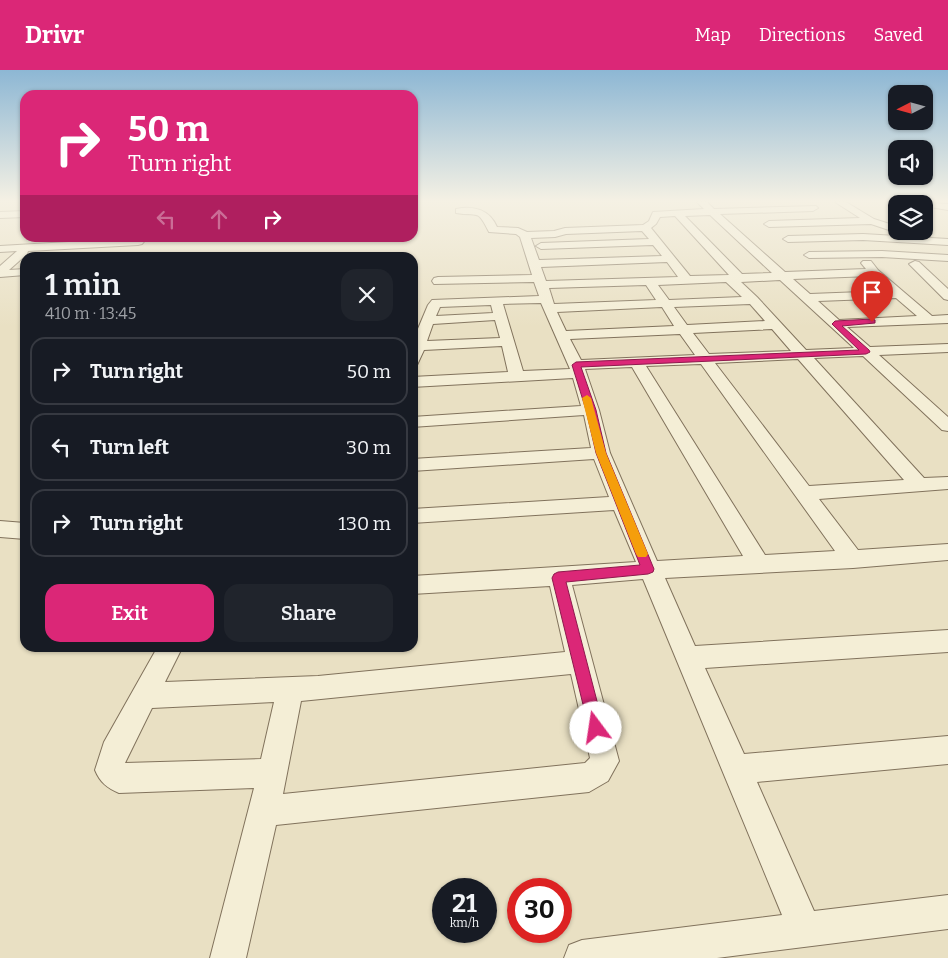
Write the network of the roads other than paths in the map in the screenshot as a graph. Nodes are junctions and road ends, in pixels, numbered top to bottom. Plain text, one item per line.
1 (33, 243) edge
2 (75, 243) edge
3 (524, 243) edge
4 (538, 243) edge
5 (608, 243) edge
6 (657, 243) edge
7 (704, 243) edge
8 (747, 243) edge
9 (794, 243) edge
10 (589, 244) joint
11 (0, 249) edge
12 (25, 250) junction
13 (528, 252) junction
14 (859, 254) junction
15 (20, 255) edge
16 (809, 255) junction
17 (948, 258) edge
18 (671, 259) junction
19 (915, 264) dead end
20 (20, 272) edge
21 (874, 272) junction
22 (0, 273) edge
23 (833, 274) junction
24 (923, 274) junction
25 (782, 276) junction
26 (948, 276) edge
27 (735, 279) junction
28 (687, 280) junction
29 (438, 281) dead end
30 (649, 281) junction
31 (544, 293) junction
32 (900, 294) junction
33 (948, 296) edge
34 (808, 298) junction
35 (496, 300) junction
36 (753, 300) junction
37 (666, 304) junction
38 (501, 316) junction
39 (928, 319) junction
40 (948, 319) edge
41 (430, 320) junction
42 (835, 324) junction
43 (775, 325) junction
44 (683, 329) junction
45 (561, 335) junction
46 (508, 342) junction
47 (418, 346) joint
48 (933, 348) junction
49 (948, 348) edge
50 (866, 352) junction
51 (803, 355) junction
52 (705, 360) junction
53 (948, 360) edge
54 (637, 363) junction
55 (577, 369) junction
56 (517, 377) junction
57 (418, 382) edge
58 (591, 410) junction
59 (418, 422) edge
60 (948, 426) edge
61 (601, 453) junction
62 (418, 465) edge
63 (948, 484) edge
64 (919, 485) junction
65 (805, 493) junction
66 (621, 503) junction
67 (418, 516) edge
68 (0, 530) edge
69 (20, 531) edge
70 (948, 552) edge
71 (853, 560) junction
72 (759, 564) junction
73 (648, 569) junction
74 (558, 578) junction
75 (418, 585) edge
76 (948, 642) edge
77 (168, 652) edge
78 (688, 658) junction
79 (579, 662) junction
80 (290, 689) junction
81 (143, 696) junction
82 (948, 750) edge
83 (736, 769) junction
84 (271, 774) junction
85 (264, 812) junction
86 (948, 912) edge
87 (805, 929) junction
88 (228, 958) edge
89 (582, 958) edge

1 - 12 street
2 - 12 street
3 - 13 street
4 - 13 street
5 - 10 street
6 - 18 street
7 - 27 street
8 - 25 street
9 - 16 street
10 - 13 street
11 - 12 street
13 - 18 street
13 - 31 street
14 - 16 street
14 - 17 street
14 - 21 street
15 - 22 street
16 - 23 street
18 - 28 street
19 - 24 street
20 - 22 street
21 - 23 street
21 - 32 street
23 - 25 street
24 - 26 street
24 - 33 street
25 - 27 street
25 - 34 street
27 - 28 street
27 - 36 street
28 - 30 street
29 - 31 street
30 - 31 street
30 - 37 street
31 - 35 street
31 - 37 street
31 - 45 street
32 - 34 street
32 - 39 street
34 - 42 street
35 - 38 street
35 - 41 street
36 - 37 street
36 - 43 street
37 - 44 street
38 - 41 street
38 - 46 street
39 - 40 street
39 - 42 street
41 - 47 street
42 - 50 street
43 - 44 street
43 - 51 street
44 - 45 street
44 - 52 street
45 - 55 street
46 - 47 street
46 - 56 street
48 - 49 street
48 - 50 street
48 - 53 street
50 - 51 street
50 - 60 street
51 - 52 street
51 - 64 street
52 - 54 street
52 - 65 street
54 - 55 street
54 - 72 street
55 - 56 street
55 - 58 street
56 - 57 street
58 - 59 street
58 - 61 street
61 - 62 street
61 - 66 street
63 - 64 street
64 - 65 street
65 - 71 street
66 - 67 street
66 - 73 street
68 - 69 street
70 - 71 street
71 - 72 street
72 - 73 street
73 - 74 street
73 - 78 street
74 - 75 street
74 - 79 street
76 - 78 street
77 - 81 street
78 - 83 street
79 - 80 street
79 - 85 street
80 - 81 street
80 - 84 street
81 - 84 street
82 - 83 street
83 - 87 street
84 - 85 street
85 - 88 street
86 - 87 street
87 - 89 street

